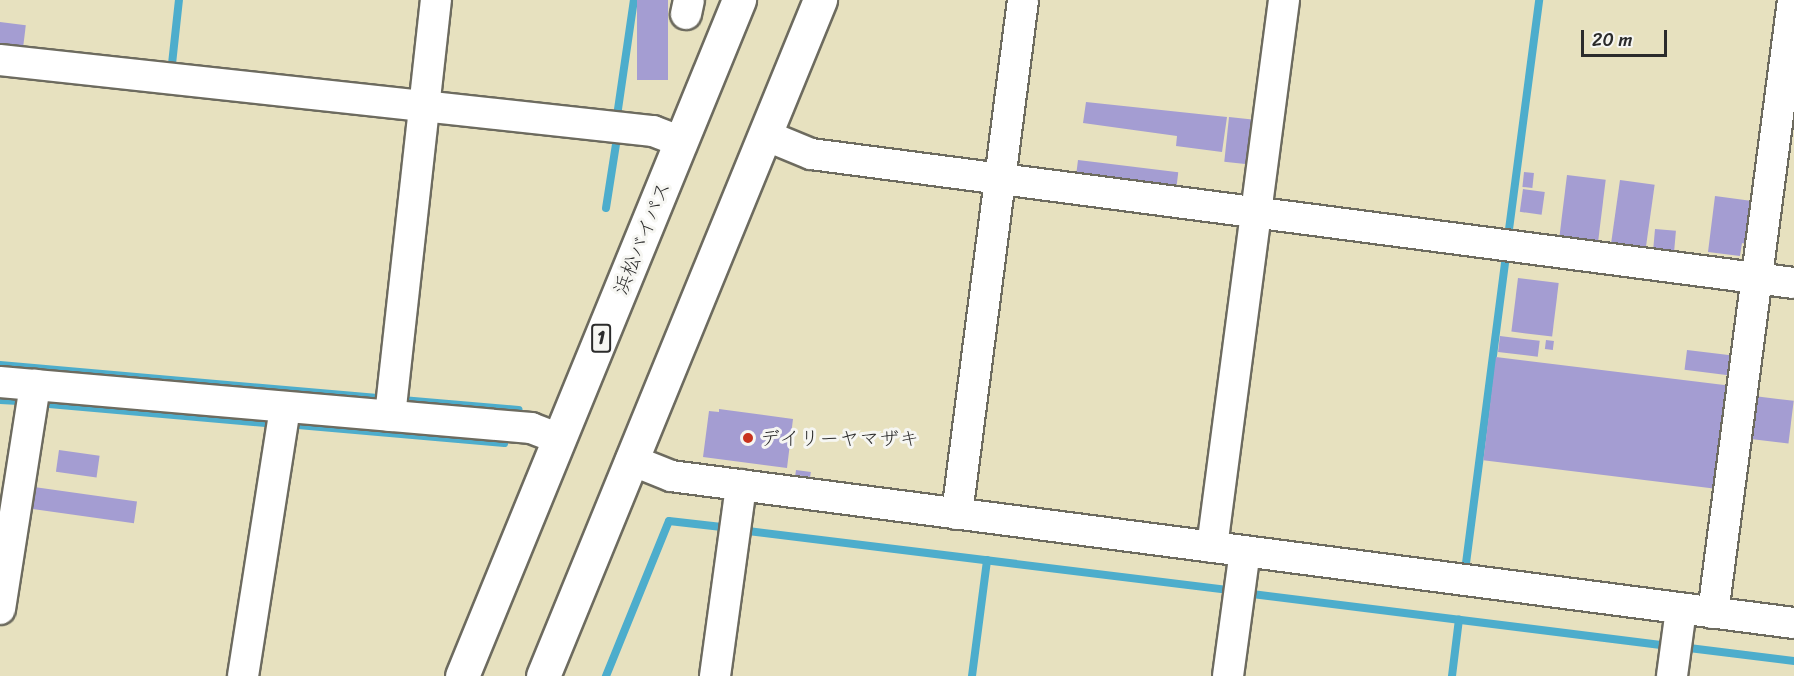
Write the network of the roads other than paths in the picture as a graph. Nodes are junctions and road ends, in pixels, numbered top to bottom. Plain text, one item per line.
1 (435, 0) edge
2 (739, 0) edge
3 (820, 0) edge
4 (1023, 0) edge
5 (1284, 0) edge
6 (1793, 0) edge
7 (0, 60) edge
8 (424, 106) junction
9 (765, 135) junction
10 (681, 142) junction
11 (1000, 179) junction
12 (1256, 212) junction
13 (1757, 278) junction
14 (1794, 283) edge
15 (0, 382) edge
16 (35, 385) junction
17 (285, 407) junction
18 (390, 416) junction
19 (559, 439) junction
20 (632, 460) junction
21 (741, 485) junction
22 (957, 514) junction
23 (1212, 547) junction
24 (1245, 551) junction
25 (0, 609) edge
26 (1681, 609) junction
27 (1713, 613) junction
28 (1794, 623) edge
29 (544, 669) edge
30 (243, 676) edge
31 (462, 676) edge
32 (715, 676) edge
33 (1228, 676) edge
34 (1672, 676) edge

1 - 8 street
2 - 10 highway, 浜松バイパス / 1
3 - 9 highway
4 - 11 street
5 - 12 street
6 - 13 street
7 - 8 street
8 - 10 street
8 - 18 street
9 - 11 street
9 - 20 highway
10 - 19 highway, 浜松バイパス / 1
11 - 12 street
11 - 22 street
12 - 13 street
12 - 23 street
13 - 14 street
13 - 27 street
15 - 16 street
16 - 17 street
16 - 25 street
17 - 18 street
17 - 30 street
18 - 19 street
19 - 31 highway, 浜松バイパス / 1
20 - 21 street
20 - 29 highway
21 - 22 street
21 - 32 street
22 - 23 street
23 - 24 street
24 - 26 street
24 - 33 street
26 - 27 street
26 - 34 street
27 - 28 street

